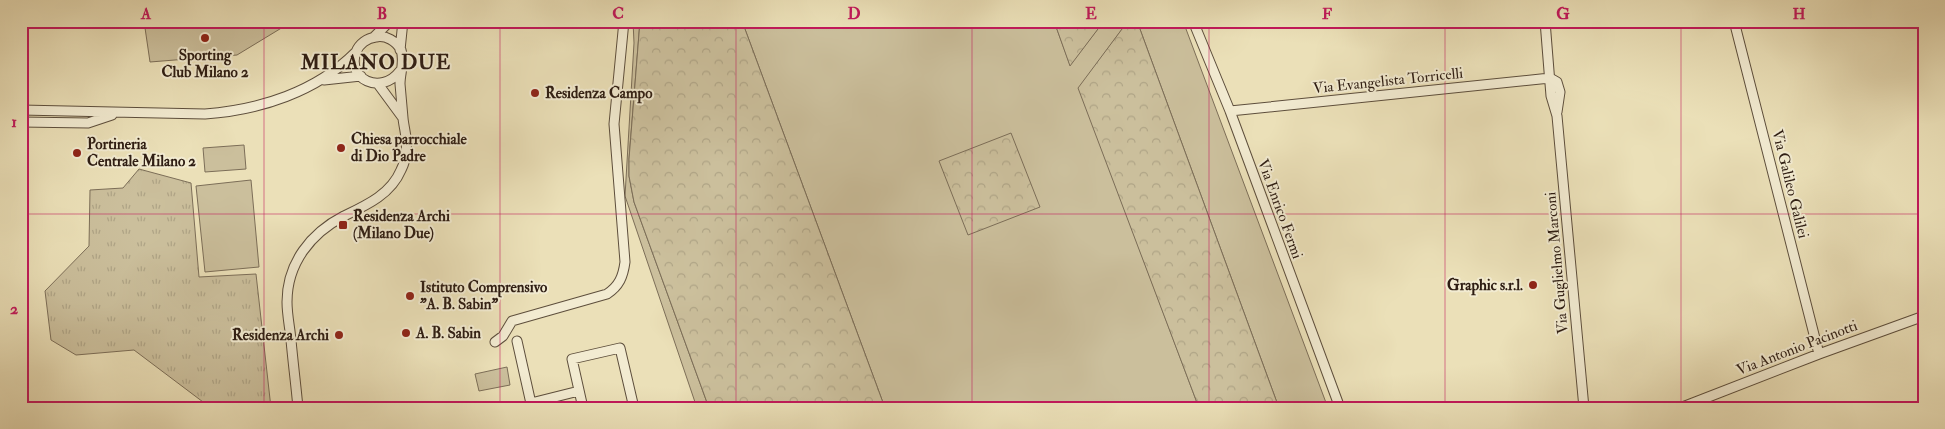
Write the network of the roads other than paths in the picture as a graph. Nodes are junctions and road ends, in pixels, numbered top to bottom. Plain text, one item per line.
1 (390, 21) edge
2 (403, 21) edge
3 (624, 21) edge
4 (1193, 21) edge
5 (1545, 21) edge
6 (1734, 21) edge
7 (374, 37) junction
8 (400, 50) junction
9 (356, 52) junction
10 (400, 71) junction
11 (361, 76) junction
12 (1550, 78) junction
13 (321, 80) junction
14 (378, 84) junction
15 (21, 110) edge
16 (1230, 111) junction
17 (119, 112) junction
18 (403, 118) junction
19 (21, 122) edge
20 (1924, 316) edge
21 (496, 342) dead end
22 (517, 342) dead end
23 (1819, 354) junction
24 (579, 391) junction
25 (1706, 398) junction
26 (531, 405) edge
27 (298, 408) edge
28 (583, 408) edge
29 (634, 408) edge
30 (1340, 408) edge
31 (1584, 408) edge
32 (1680, 408) edge
33 (1708, 408) edge

1 - 7 street
2 - 8 street
3 - 21 street
4 - 16 street, Via Enrico Fermi
5 - 12 street, Via Guglielmo Marconi
6 - 23 street, Via Galileo Galilei
7 - 8 street
7 - 9 street
8 - 10 street
9 - 11 street
9 - 13 street
10 - 14 street
10 - 18 street
11 - 13 street
11 - 14 street
12 - 16 street, Via Evangelista Torricelli
12 - 31 street, Via Guglielmo Marconi
13 - 17 street
14 - 18 street
15 - 17 street
16 - 30 street, Via Enrico Fermi
17 - 19 street
18 - 27 street
20 - 23 street, Via Antonio Pacinotti
22 - 26 street
23 - 25 street, Via Antonio Pacinotti
24 - 26 street
24 - 28 street
24 - 29 street
25 - 32 street, Via Antonio Pacinotti
25 - 33 street

